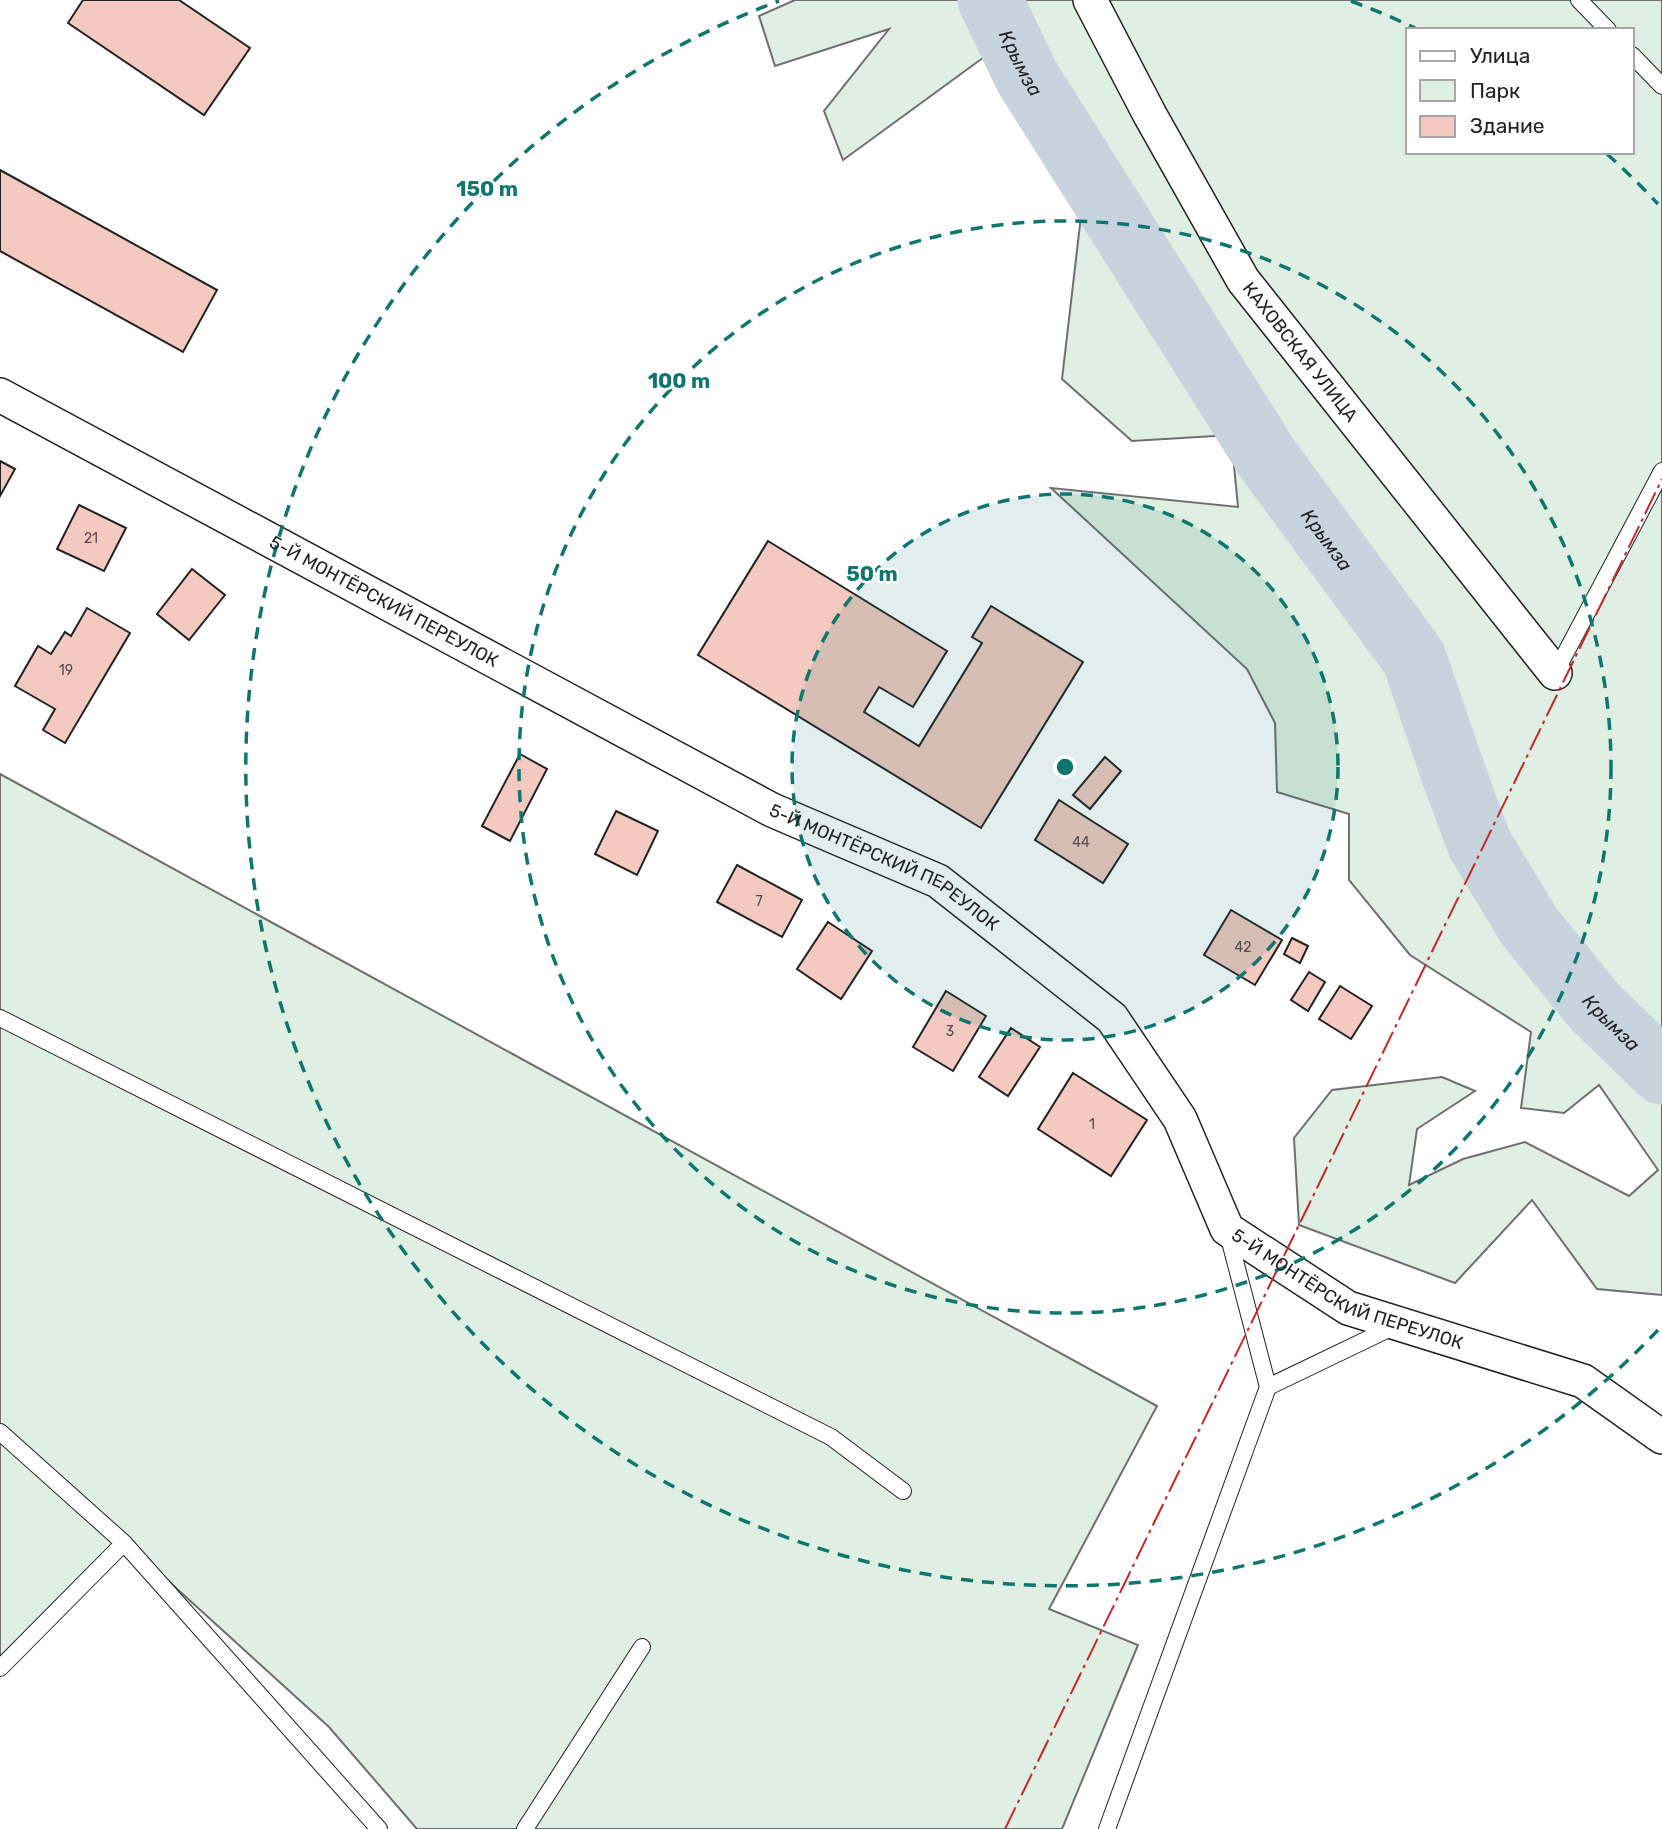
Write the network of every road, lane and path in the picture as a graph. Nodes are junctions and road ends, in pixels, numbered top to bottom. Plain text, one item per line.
1 (1090, 0) edge
2 (1580, 0) edge
3 (1606, 28) edge
4 (1634, 57) edge
5 (1662, 86) edge
6 (0, 395) edge
7 (1662, 471) edge
8 (1555, 673) joint
9 (0, 1018) edge
10 (1227, 1229) junction
11 (1400, 1324) junction
12 (1268, 1387) junction
13 (0, 1433) edge
14 (1662, 1437) edge
15 (903, 1491) dead end
16 (124, 1543) junction
17 (642, 1647) dead end
18 (0, 1668) edge
19 (379, 1829) edge
20 (525, 1829) edge
21 (1107, 1829) edge

1 - 8 street, КАХОВСКАЯ УЛИЦА
2 - 3 lane
4 - 5 lane
6 - 10 street, 5-Й МОНТЁРСКИЙ ПЕРЕУЛОК
7 - 8 lane
9 - 15 lane
10 - 11 street, 5-Й МОНТЁРСКИЙ ПЕРЕУЛОК
10 - 12 lane
11 - 12 lane
11 - 14 street, 5-Й МОНТЁРСКИЙ ПЕРЕУЛОК
12 - 21 lane
13 - 16 lane
16 - 18 lane
16 - 19 lane
17 - 20 lane

